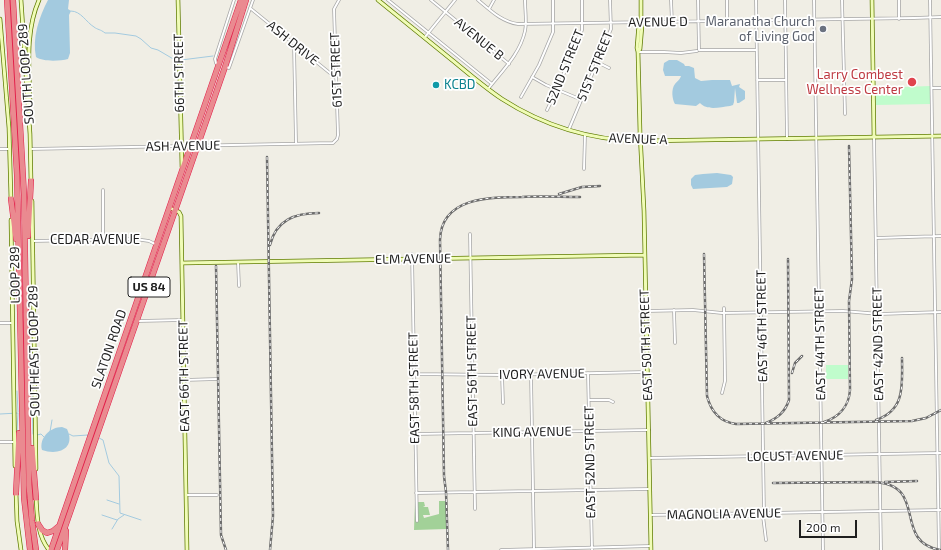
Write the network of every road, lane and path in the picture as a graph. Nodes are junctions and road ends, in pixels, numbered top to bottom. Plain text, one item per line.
1 (7, 0) edge
2 (13, 0) edge
3 (21, 0) edge
4 (39, 0) edge
5 (178, 0) edge
6 (234, 0) edge
7 (238, 0) edge
8 (241, 0) edge
9 (248, 0) edge
10 (253, 0) edge
11 (339, 0) edge
12 (378, 0) edge
13 (388, 0) edge
14 (431, 0) edge
15 (455, 0) edge
16 (478, 0) edge
17 (494, 0) edge
18 (525, 0) edge
19 (554, 0) edge
20 (582, 0) edge
21 (610, 0) edge
22 (641, 0) edge
23 (671, 0) edge
24 (698, 0) edge
25 (727, 0) edge
26 (756, 0) edge
27 (785, 0) edge
28 (814, 0) edge
29 (842, 0) edge
30 (872, 0) edge
31 (899, 0) edge
32 (930, 0) edge
33 (250, 8) junction
34 (489, 9) junction
35 (445, 12) junction
36 (941, 17) edge
37 (930, 18) junction
38 (0, 19) edge
39 (843, 19) junction
40 (872, 19) junction
41 (899, 19) junction
42 (756, 20) junction
43 (786, 20) junction
44 (814, 20) junction
45 (698, 21) junction
46 (727, 21) junction
47 (641, 22) junction
48 (672, 22) junction
49 (582, 23) junction
50 (611, 23) junction
51 (525, 24) junction
52 (554, 24) junction
53 (428, 33) junction
54 (425, 38) junction
55 (226, 44) junction
56 (294, 44) junction
57 (756, 50) junction
58 (698, 51) junction
59 (0, 52) edge
60 (638, 52) junction
61 (597, 62) junction
62 (219, 64) junction
63 (509, 64) junction
64 (225, 67) junction
65 (609, 68) dead end
66 (532, 77) junction
67 (336, 78) junction
68 (757, 80) junction
69 (786, 80) junction
70 (5, 81) junction
71 (492, 84) junction
72 (932, 88) junction
73 (941, 88) edge
74 (488, 89) junction
75 (557, 89) junction
76 (521, 97) dead end
77 (582, 100) junction
78 (548, 110) dead end
79 (845, 114) dead end
80 (569, 130) junction
81 (30, 134) junction
82 (585, 135) junction
83 (932, 136) junction
84 (941, 136) edge
85 (874, 137) junction
86 (816, 138) junction
87 (758, 139) junction
88 (787, 139) junction
89 (640, 141) junction
90 (336, 142) joint
91 (296, 143) junction
92 (180, 146) junction
93 (194, 146) junction
94 (0, 149) edge
95 (10, 149) junction
96 (30, 149) junction
97 (584, 169) dead end
98 (182, 173) junction
99 (31, 181) junction
100 (103, 190) dead end
101 (11, 199) junction
102 (173, 209) junction
103 (470, 234) dead end
104 (934, 236) junction
105 (941, 236) edge
106 (876, 238) junction
107 (103, 239) junction
108 (33, 241) junction
109 (156, 244) junction
110 (412, 254) dead end
111 (644, 255) junction
112 (470, 258) junction
113 (412, 259) junction
114 (238, 262) junction
115 (150, 263) junction
116 (182, 263) junction
117 (156, 266) junction
118 (20, 273) junction
119 (26, 285) junction
120 (239, 286) dead end
121 (724, 308) dead end
122 (674, 310) junction
123 (645, 311) junction
124 (820, 311) junction
125 (761, 312) junction
126 (935, 312) junction
127 (941, 312) edge
128 (724, 313) junction
129 (878, 314) junction
130 (183, 320) junction
131 (130, 321) junction
132 (137, 321) junction
133 (0, 323) edge
134 (13, 323) junction
135 (675, 343) dead end
136 (936, 361) junction
137 (941, 361) edge
138 (646, 372) junction
139 (588, 373) junction
140 (21, 374) junction
141 (27, 374) junction
142 (414, 374) junction
143 (473, 374) junction
144 (502, 374) junction
145 (531, 374) junction
146 (184, 380) junction
147 (217, 380) dead end
148 (722, 393) dead end
149 (589, 400) junction
150 (613, 402) dead end
151 (503, 404) dead end
152 (649, 430) junction
153 (532, 432) junction
154 (590, 432) junction
155 (474, 433) junction
156 (415, 434) junction
157 (0, 442) edge
158 (15, 442) junction
159 (938, 453) junction
160 (941, 453) edge
161 (880, 454) junction
162 (822, 455) junction
163 (764, 456) junction
164 (649, 458) junction
165 (650, 488) junction
166 (590, 490) junction
167 (533, 491) junction
168 (474, 492) junction
169 (16, 493) junction
170 (416, 493) junction
171 (186, 495) junction
172 (217, 495) dead end
173 (72, 496) junction
174 (36, 498) junction
175 (475, 509) dead end
176 (940, 511) edge
177 (881, 512) junction
178 (823, 513) junction
179 (764, 514) junction
180 (650, 515) junction
181 (675, 517) dead end
182 (417, 521) dead end
183 (38, 524) junction
184 (66, 524) junction
185 (59, 525) junction
186 (766, 540) dead end
187 (651, 548) edge
188 (534, 549) edge
189 (592, 549) edge
190 (21, 550) edge
191 (30, 550) edge
192 (36, 550) edge
193 (50, 550) edge
194 (57, 550) edge
195 (65, 550) edge
196 (186, 550) edge
197 (501, 550) edge
198 (823, 550) edge
199 (881, 550) edge
200 (939, 550) edge

1 - 118 highway, LOOP 289
2 - 119 highway, LOOP 289
3 - 81 main road, SOUTH LOOP 289
4 - 81 main road
5 - 92 main road, 66TH STREET
6 - 62 street, SLATON ROAD
7 - 55 highway
8 - 55 highway, SLATON ROAD / US 84
9 - 64 highway, SLATON ROAD / US 84
10 - 33 street, SLATON ROAD
11 - 67 street, 61ST STREET
12 - 54 main road, AVENUE A
13 - 53 street
14 - 35 street, AVENUE B
15 - 35 street
16 - 34 street, AVENUE D
17 - 34 street
18 - 51 street
19 - 52 street
20 - 49 street, 52ND STREET
21 - 50 street, 51ST STREET
22 - 47 main road, EAST 50TH STREET
23 - 48 street
24 - 45 street
25 - 46 street
26 - 42 street, EAST 46TH STREET
27 - 43 street
28 - 44 street, EAST 44TH STREET
29 - 39 street
30 - 40 main road
31 - 41 street
32 - 37 street
33 - 56 street, ASH DRIVE
33 - 64 street, SLATON ROAD
34 - 51 street, AVENUE D
35 - 53 street
35 - 63 street, AVENUE B
36 - 37 street, AVENUE D
37 - 41 street, AVENUE D
37 - 72 street
38 - 70 main road, SOUTH LOOP 289
39 - 40 street, AVENUE D
39 - 44 street, AVENUE D
39 - 79 street
40 - 41 street, AVENUE D
40 - 85 main road
42 - 43 street, AVENUE D
42 - 46 street, AVENUE D
42 - 57 street, EAST 46TH STREET
43 - 44 street, AVENUE D
43 - 69 street
44 - 86 street, EAST 44TH STREET
45 - 46 street, AVENUE D
45 - 48 street, AVENUE D
45 - 58 street
47 - 48 street, AVENUE D
47 - 50 street, AVENUE D
47 - 60 main road, EAST 50TH STREET
49 - 50 street, AVENUE D
49 - 52 street, AVENUE D
49 - 75 street, 52ND STREET
50 - 61 street, 51ST STREET
51 - 52 street, AVENUE D
51 - 63 street
52 - 66 street
53 - 54 street
53 - 71 street
54 - 74 main road, AVENUE A
55 - 62 highway, SLATON ROAD / US 84
56 - 67 street, ASH DRIVE
56 - 91 street
57 - 58 street
57 - 68 street, EAST 46TH STREET
58 - 60 street
59 - 70 main road
60 - 89 main road, EAST 50TH STREET
61 - 65 street
61 - 77 street, 51ST STREET
62 - 64 highway
62 - 93 highway, SLATON ROAD / US 84
63 - 71 street
64 - 93 highway, SLATON ROAD / US 84
66 - 75 street
66 - 76 street
67 - 90 street, 61ST STREET
68 - 69 street
68 - 87 street, EAST 46TH STREET
69 - 88 street
70 - 95 main road, SOUTH LOOP 289
71 - 74 street
72 - 73 street
72 - 83 street
74 - 80 main road, AVENUE A
75 - 77 street
75 - 78 street, 52ND STREET
77 - 80 street, 51ST STREET
80 - 82 main road, AVENUE A
81 - 96 main road, SOUTH LOOP 289
82 - 89 main road, AVENUE A
82 - 97 street
83 - 84 main road, AVENUE A
83 - 85 main road, AVENUE A
83 - 104 street
85 - 86 main road, AVENUE A
85 - 106 street, EAST 42ND STREET
86 - 88 main road, AVENUE A
86 - 124 street, EAST 44TH STREET
87 - 88 main road, AVENUE A
87 - 89 main road, AVENUE A
87 - 125 street, EAST 46TH STREET
89 - 111 main road, EAST 50TH STREET
90 - 91 street, ASH AVENUE
91 - 93 street, ASH AVENUE
92 - 93 street, ASH AVENUE
92 - 96 street, ASH AVENUE
92 - 98 main road
93 - 98 highway, SLATON ROAD / US 84
93 - 102 highway, SLATON ROAD / US 84
94 - 95 street
95 - 101 main road, SOUTHEAST LOOP 289
96 - 99 main road, SOUTHEAST LOOP 289
98 - 102 highway, SLATON ROAD / US 84
99 - 108 main road, SOUTHEAST LOOP 289
99 - 119 highway
100 - 107 street
101 - 118 highway
101 - 134 main road, SOUTHEAST LOOP 289
102 - 109 highway, SLATON ROAD / US 84
102 - 116 main road, EAST 66TH STREET
102 - 117 highway, SLATON ROAD / US 84
103 - 112 street, EAST 56TH STREET
104 - 105 street
104 - 106 street
104 - 126 street
106 - 129 street, EAST 42ND STREET
107 - 108 street, CEDAR AVENUE
107 - 109 street, CEDAR AVENUE
108 - 174 main road, SOUTHEAST LOOP 289
109 - 115 highway, SLATON ROAD / US 84
110 - 113 street, EAST 58TH STREET
111 - 112 main road, ELM AVENUE
111 - 123 main road, EAST 50TH STREET
112 - 113 main road, ELM AVENUE
112 - 143 street, EAST 56TH STREET
113 - 114 main road, ELM AVENUE
113 - 142 street, EAST 58TH STREET
114 - 116 main road, ELM AVENUE
114 - 120 street
115 - 117 highway
115 - 131 highway, SLATON ROAD / US 84
116 - 130 main road, EAST 66TH STREET
117 - 132 highway, SLATON ROAD / US 84
118 - 140 highway, LOOP 289
119 - 141 highway, LOOP 289
121 - 128 street
122 - 123 street
122 - 128 street
122 - 135 street
123 - 138 main road, EAST 50TH STREET
124 - 125 street
124 - 129 street
124 - 162 street, EAST 44TH STREET
125 - 128 street
125 - 163 street, EAST 46TH STREET
126 - 127 street
126 - 129 street
126 - 136 street
128 - 148 street
129 - 161 street, EAST 42ND STREET
130 - 132 street
130 - 146 main road, EAST 66TH STREET
131 - 132 street
131 - 173 highway, SLATON ROAD / US 84
132 - 173 highway, SLATON ROAD / US 84
133 - 134 street
134 - 158 main road, SOUTHEAST LOOP 289
136 - 137 street
136 - 159 street
138 - 139 street, IVORY AVENUE
138 - 152 main road, EAST 50TH STREET
139 - 145 street, IVORY AVENUE
139 - 149 street, EAST 52ND STREET
140 - 169 highway
140 - 191 highway, LOOP 289
141 - 174 highway
141 - 192 highway, LOOP 289
142 - 143 street, IVORY AVENUE
142 - 156 street, EAST 58TH STREET
143 - 144 street, IVORY AVENUE
143 - 155 street, EAST 56TH STREET
144 - 145 street, IVORY AVENUE
144 - 151 street
145 - 153 street
146 - 147 street
146 - 171 main road, EAST 66TH STREET
149 - 150 street
149 - 154 street, EAST 52ND STREET
152 - 154 street, KING AVENUE
152 - 164 main road, EAST 50TH STREET
153 - 154 street, KING AVENUE
153 - 155 street, KING AVENUE
153 - 167 street
154 - 166 street, EAST 52ND STREET
155 - 156 street, KING AVENUE
155 - 168 street, EAST 56TH STREET
156 - 170 street, EAST 58TH STREET
157 - 158 street
158 - 169 main road, SOUTHEAST LOOP 289
159 - 160 street, LOCUST AVENUE
159 - 161 street, LOCUST AVENUE
159 - 176 street
161 - 162 street, LOCUST AVENUE
161 - 177 street, EAST 42ND STREET
162 - 163 street, LOCUST AVENUE
162 - 178 street, EAST 44TH STREET
163 - 164 street, LOCUST AVENUE
163 - 179 street, EAST 46TH STREET
164 - 165 main road, EAST 50TH STREET
165 - 166 street
165 - 180 main road, EAST 50TH STREET
166 - 167 street
166 - 189 street, EAST 52ND STREET
167 - 168 street
167 - 188 street
168 - 170 street
168 - 175 street, EAST 56TH STREET
169 - 190 main road, SOUTHEAST LOOP 289
170 - 182 street, EAST 58TH STREET
171 - 172 street
171 - 196 main road, EAST 66TH STREET
173 - 184 highway, SLATON ROAD / US 84
173 - 185 highway, SLATON ROAD / US 84
174 - 183 main road, SOUTHEAST LOOP 289
176 - 177 street, MAGNOLIA AVENUE
176 - 200 street
177 - 178 street, MAGNOLIA AVENUE
177 - 199 street, EAST 42ND STREET
178 - 179 street, MAGNOLIA AVENUE
178 - 198 street, EAST 44TH STREET
179 - 180 street, MAGNOLIA AVENUE
180 - 187 main road, EAST 50TH STREET
181 - 186 street
183 - 185 highway
183 - 193 main road, SOUTHEAST LOOP 289
184 - 194 highway, SLATON ROAD / US 84
184 - 195 highway
185 - 193 highway, SLATON ROAD / US 84
187 - 189 street
188 - 189 street
188 - 197 street

